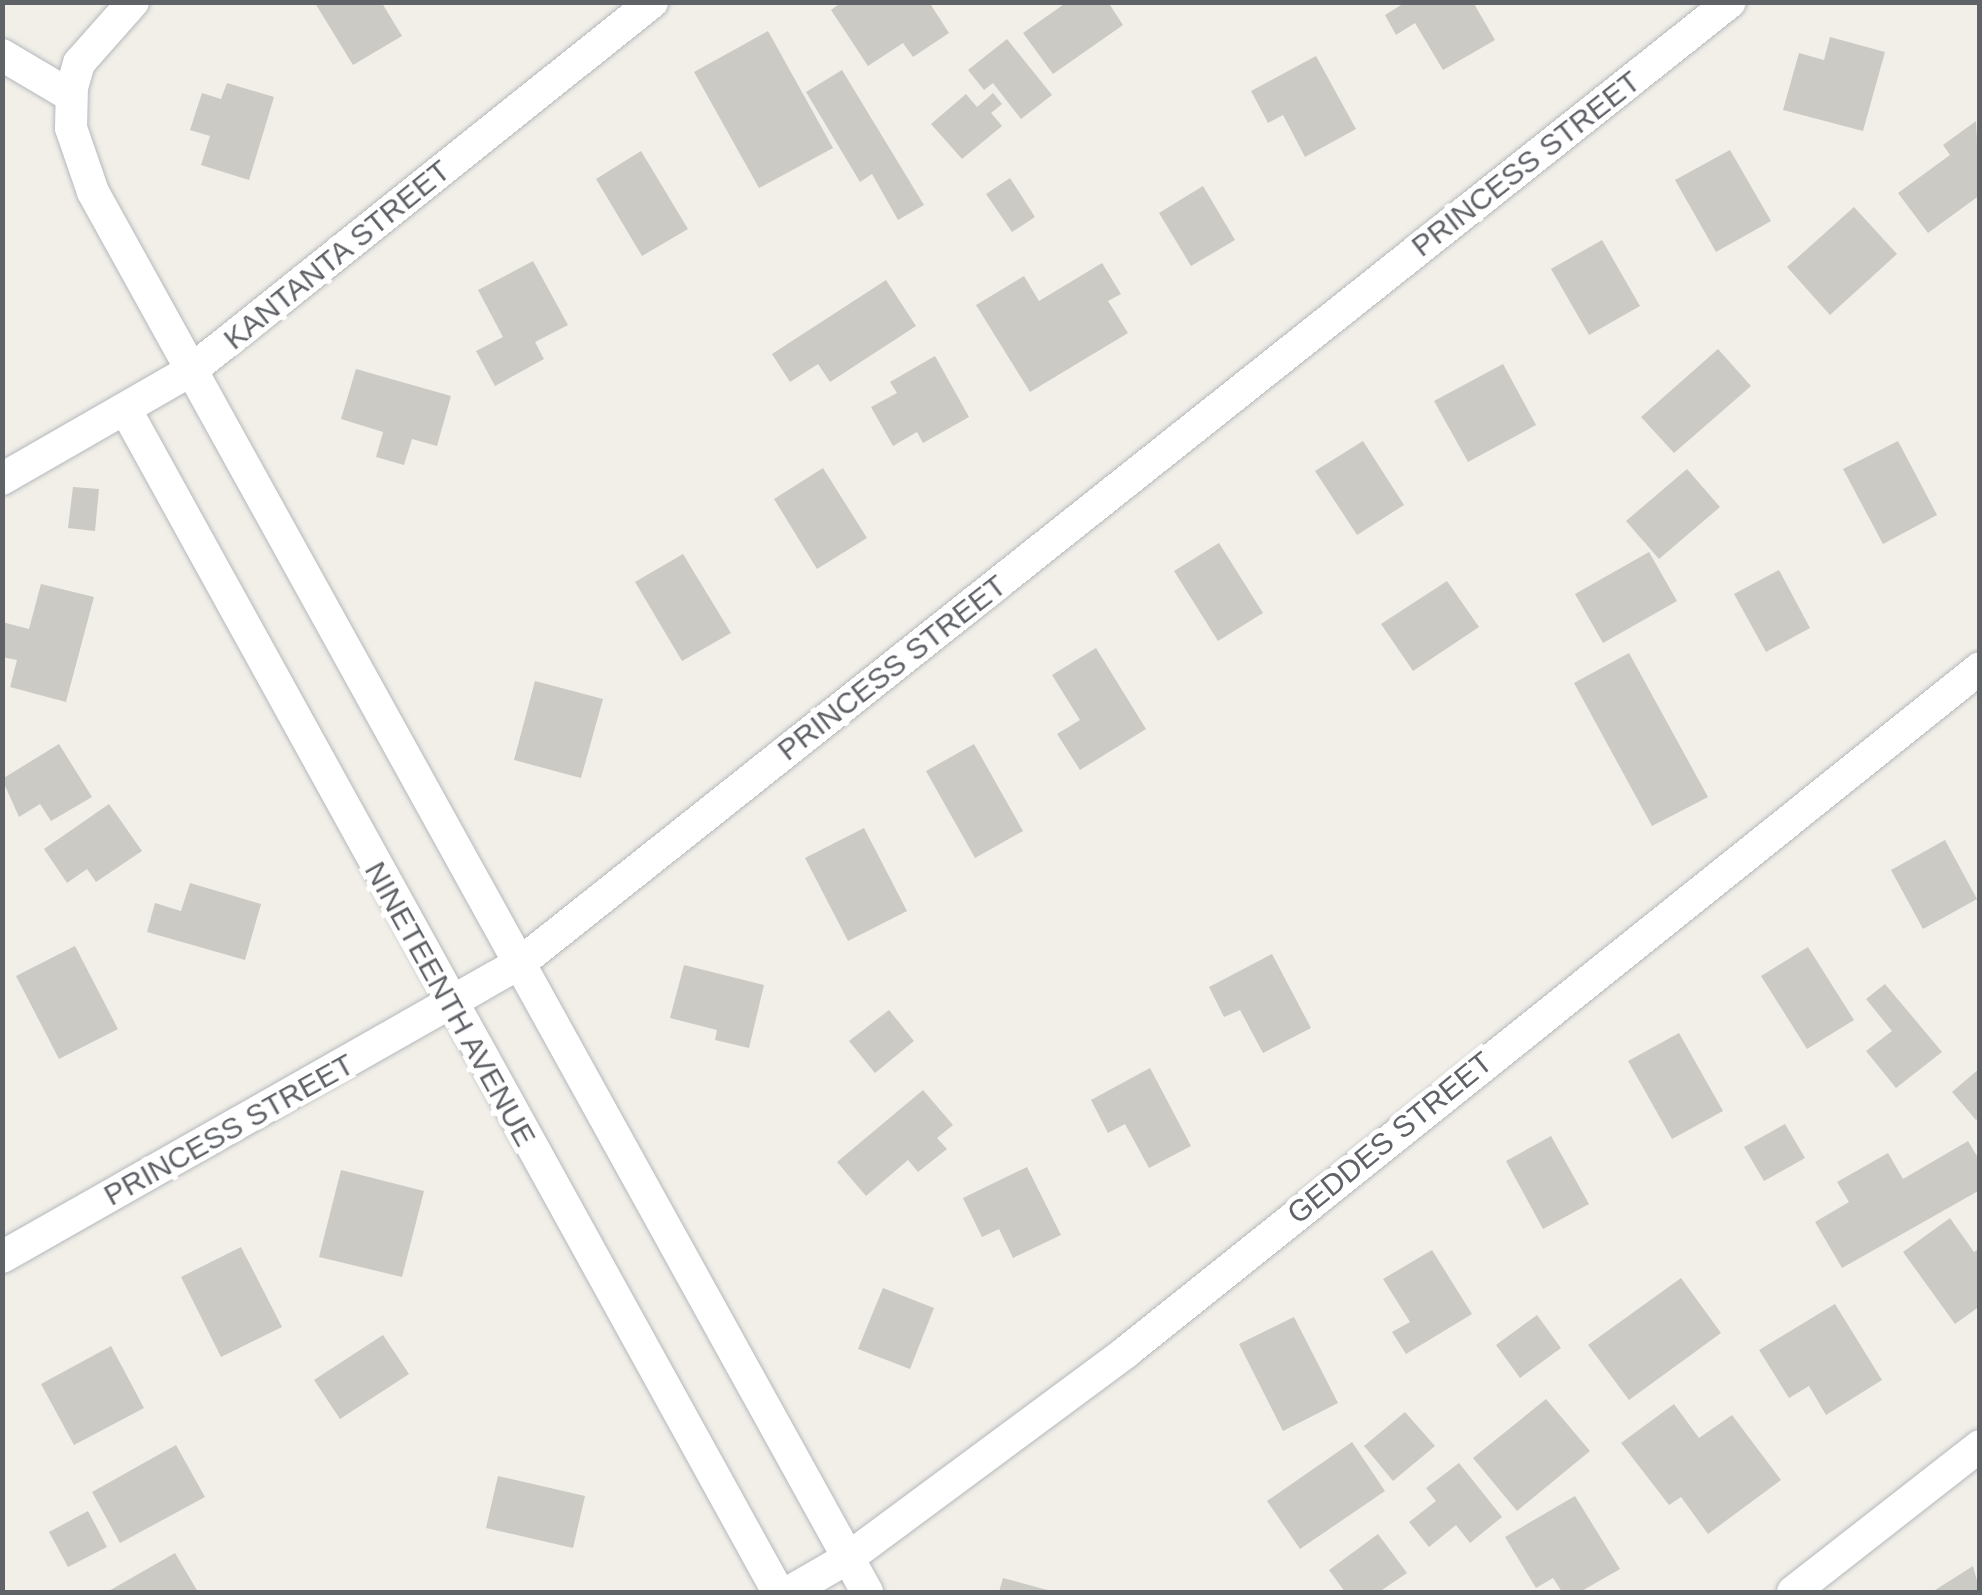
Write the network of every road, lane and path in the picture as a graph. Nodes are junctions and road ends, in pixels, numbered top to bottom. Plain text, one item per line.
1 (134, 2) edge
2 (652, 2) edge
3 (1730, 2) edge
4 (2, 55) edge
5 (71, 96) junction
6 (194, 369) junction
7 (127, 412) junction
8 (2, 479) edge
9 (1980, 668) edge
10 (520, 962) junction
11 (451, 1006) junction
12 (2, 1257) edge
13 (1980, 1446) edge
14 (848, 1558) junction
15 (778, 1592) edge
16 (789, 1592) edge
17 (867, 1592) edge
18 (1794, 1592) edge

1 - 5 street
2 - 6 street, KANTANTA STREET
3 - 10 street, PRINCESS STREET
4 - 5 street
5 - 6 street
6 - 7 street, KANTANTA STREET
6 - 10 street
7 - 8 street, KANTANTA STREET
7 - 11 street, NINETEENTH AVENUE
9 - 14 street, GEDDES STREET
10 - 11 street, PRINCESS STREET
10 - 14 street
11 - 12 street, PRINCESS STREET
11 - 15 street, NINETEENTH AVENUE
13 - 18 street
14 - 16 street, GEDDES STREET
14 - 17 street

